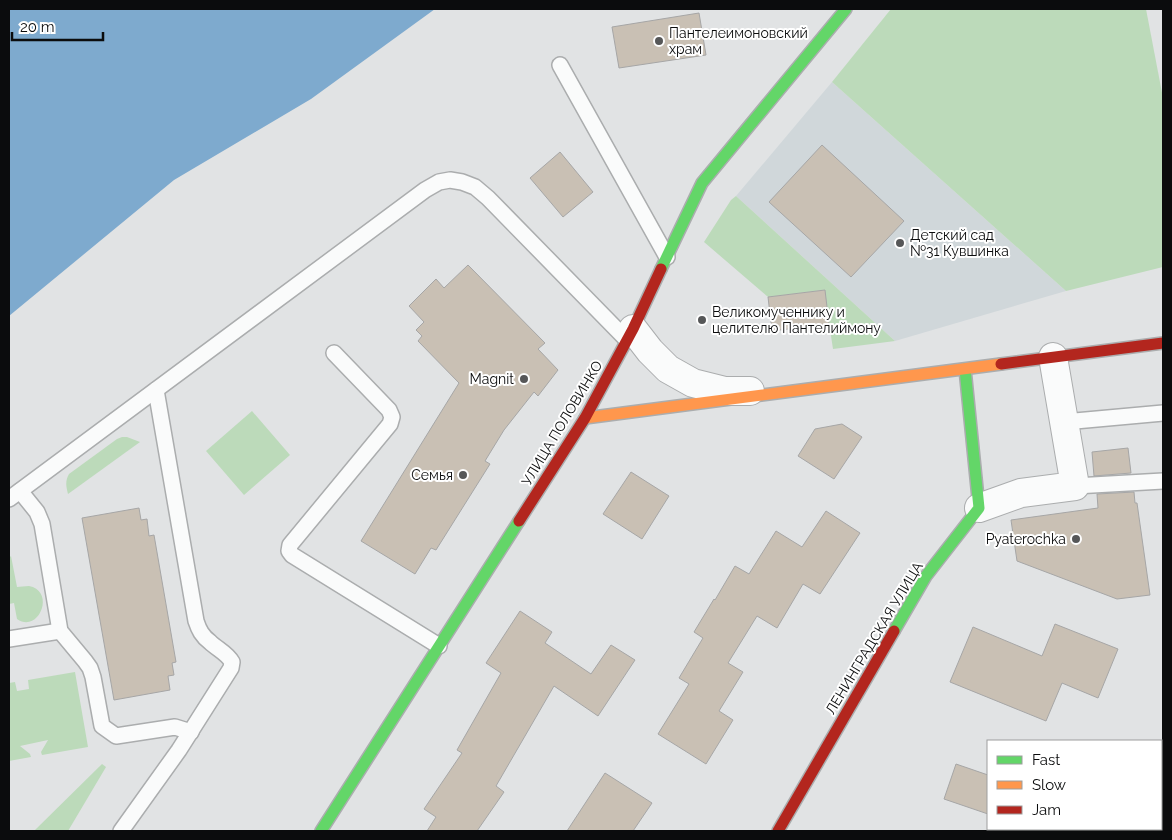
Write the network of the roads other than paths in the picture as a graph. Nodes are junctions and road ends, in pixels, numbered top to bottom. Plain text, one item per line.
1 (846, 9) edge
2 (560, 65) dead end
3 (667, 257) junction
4 (630, 334) junction
5 (1163, 342) edge
6 (334, 353) dead end
7 (1053, 357) junction
8 (964, 369) junction
9 (156, 390) junction
10 (787, 392) junction
11 (1163, 413) edge
12 (585, 418) junction
13 (1064, 422) junction
14 (1163, 481) edge
15 (1076, 486) junction
16 (14, 495) edge
17 (979, 508) junction
18 (60, 631) junction
19 (9, 640) edge
20 (439, 646) junction
21 (191, 732) junction
22 (121, 831) edge
23 (321, 831) edge
24 (778, 831) edge

1 - 3 street, УЛИЦА ПОЛОВИНКО
2 - 3 lane
3 - 4 street, УЛИЦА ПОЛОВИНКО
4 - 9 lane
4 - 10 street
4 - 12 street, УЛИЦА ПОЛОВИНКО
5 - 7 street
6 - 20 lane
7 - 8 street
7 - 13 street
8 - 10 street
8 - 17 street
9 - 16 lane
9 - 21 lane
10 - 12 street
11 - 13 lane
12 - 20 street, УЛИЦА ПОЛОВИНКО
13 - 15 street
14 - 15 lane
15 - 17 street
16 - 18 lane
17 - 24 street, ЛЕНИНГРАДСКАЯ УЛИЦА
18 - 19 lane
18 - 21 lane
20 - 23 street, УЛИЦА ПОЛОВИНКО
21 - 22 lane

